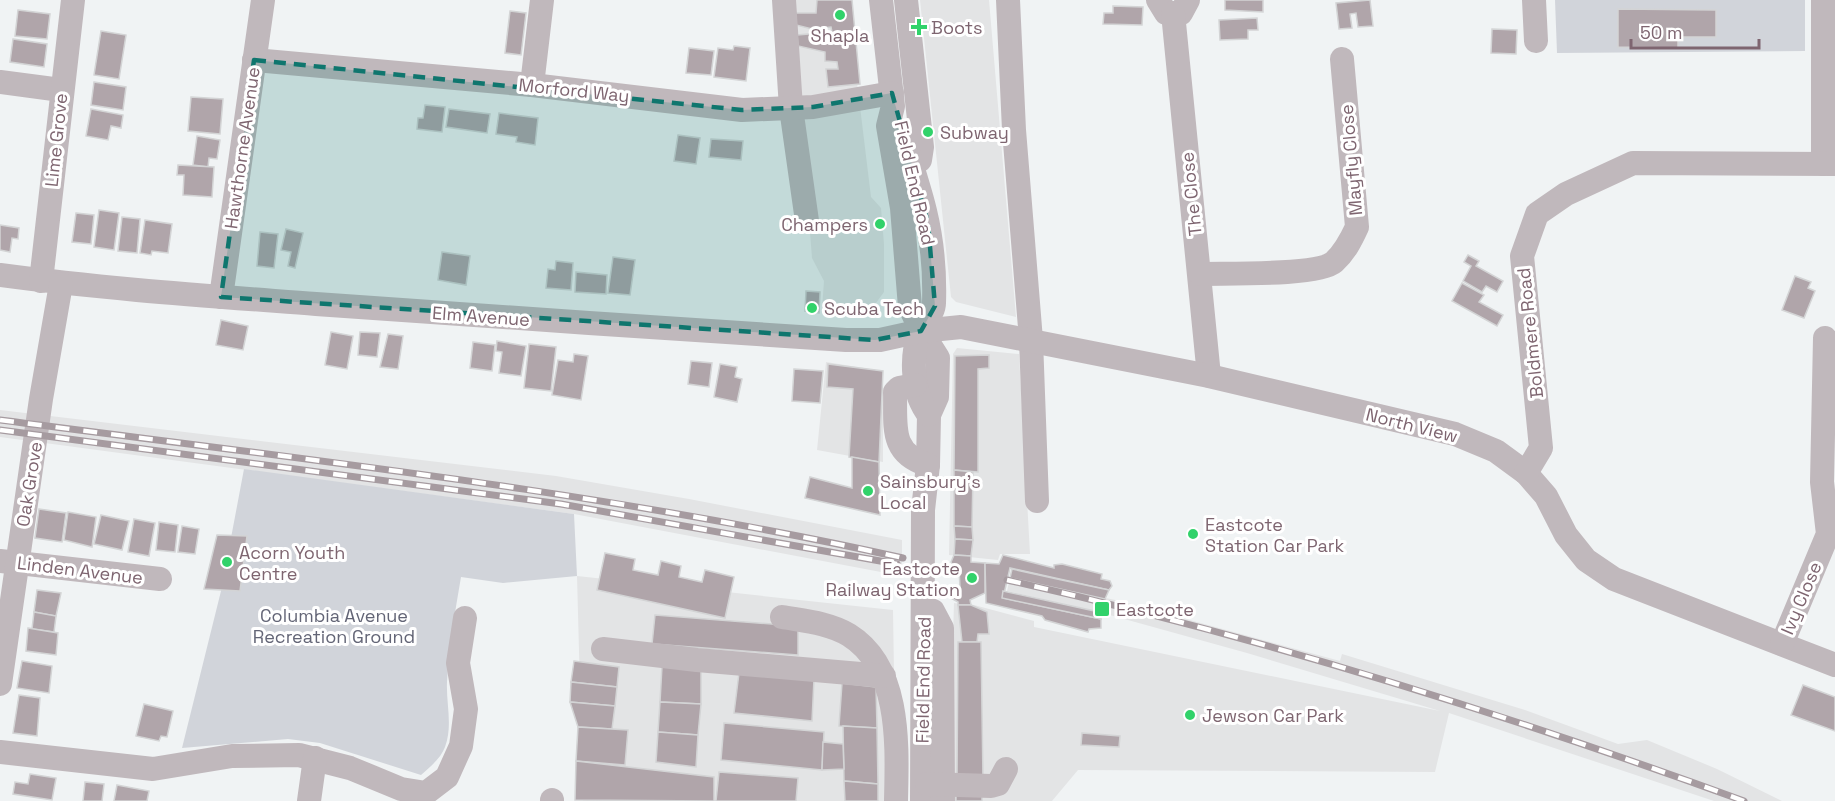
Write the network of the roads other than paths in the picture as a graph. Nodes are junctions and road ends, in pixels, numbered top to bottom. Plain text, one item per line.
1 (73, 0) edge
2 (263, 0) edge
3 (542, 0) edge
4 (784, 0) edge
5 (881, 0) edge
6 (906, 0) edge
7 (1008, 0) edge
8 (1534, 0) edge
9 (1823, 0) edge
10 (1173, 4) edge
11 (1536, 41) dead end
12 (900, 50) junction
13 (1342, 59) dead end
14 (254, 60) junction
15 (0, 82) edge
16 (532, 85) junction
17 (61, 90) junction
18 (892, 100) junction
19 (791, 108) junction
20 (1829, 164) edge
21 (913, 170) junction
22 (807, 221) dead end
23 (1200, 274) junction
24 (0, 275) edge
25 (51, 282) junction
26 (221, 297) junction
27 (921, 331) junction
28 (1825, 338) dead end
29 (1031, 340) junction
30 (1209, 376) junction
31 (915, 386) junction
32 (929, 415) junction
33 (928, 465) junction
34 (1526, 473) junction
35 (1037, 501) dead end
36 (9, 562) edge
37 (160, 579) dead end
38 (924, 608) junction
39 (782, 617) dead end
40 (465, 618) dead end
41 (1782, 644) junction
42 (603, 649) dead end
43 (1835, 665) edge
44 (884, 676) junction
45 (0, 684) edge
46 (922, 727) junction
47 (896, 734) junction
48 (0, 752) edge
49 (315, 758) junction
50 (1006, 769) dead end
51 (930, 793) edge
52 (896, 796) edge
53 (427, 797) edge
54 (309, 801) edge

1 - 17 street, Lime Grove
2 - 14 street, Hawthorne Avenue
3 - 16 street
4 - 19 street
5 - 12 street, Field End Road
6 - 12 street
7 - 29 street
8 - 11 street
9 - 20 street
10 - 23 street, The Close
12 - 18 street, Field End Road
12 - 21 street
13 - 23 street, Mayfly Close
14 - 16 street, Morford Way
14 - 26 street, Hawthorne Avenue
15 - 17 street
16 - 19 street, Morford Way
17 - 25 street, Lime Grove
18 - 19 street, Morford Way
18 - 21 street, Field End Road
18 - 27 street, Field End Road
19 - 22 street
20 - 34 street, Boldmere Road
21 - 27 street, Field End Road
23 - 30 street, The Close
24 - 25 street, Elm Avenue
25 - 26 street, Elm Avenue
25 - 36 street, Oak Grove
26 - 27 street, Elm Avenue
27 - 29 street, North View
27 - 31 street, Field End Road
27 - 32 street, Field End Road
28 - 41 street, Ivy Close
29 - 30 street, North View
29 - 35 street
30 - 34 street, North View
31 - 32 street, Field End Road
31 - 33 street
32 - 33 street, Field End Road
33 - 38 street, Field End Road
34 - 41 street, North View
36 - 37 street, Linden Avenue
36 - 45 street, Oak Grove
38 - 46 street, Field End Road
38 - 51 street
39 - 44 street
40 - 53 street
41 - 43 street, North View
42 - 44 street
44 - 47 street
46 - 47 street
46 - 51 street, Field End Road
47 - 52 street
48 - 49 street
49 - 53 street
49 - 54 street
50 - 51 street
51 - 52 street

